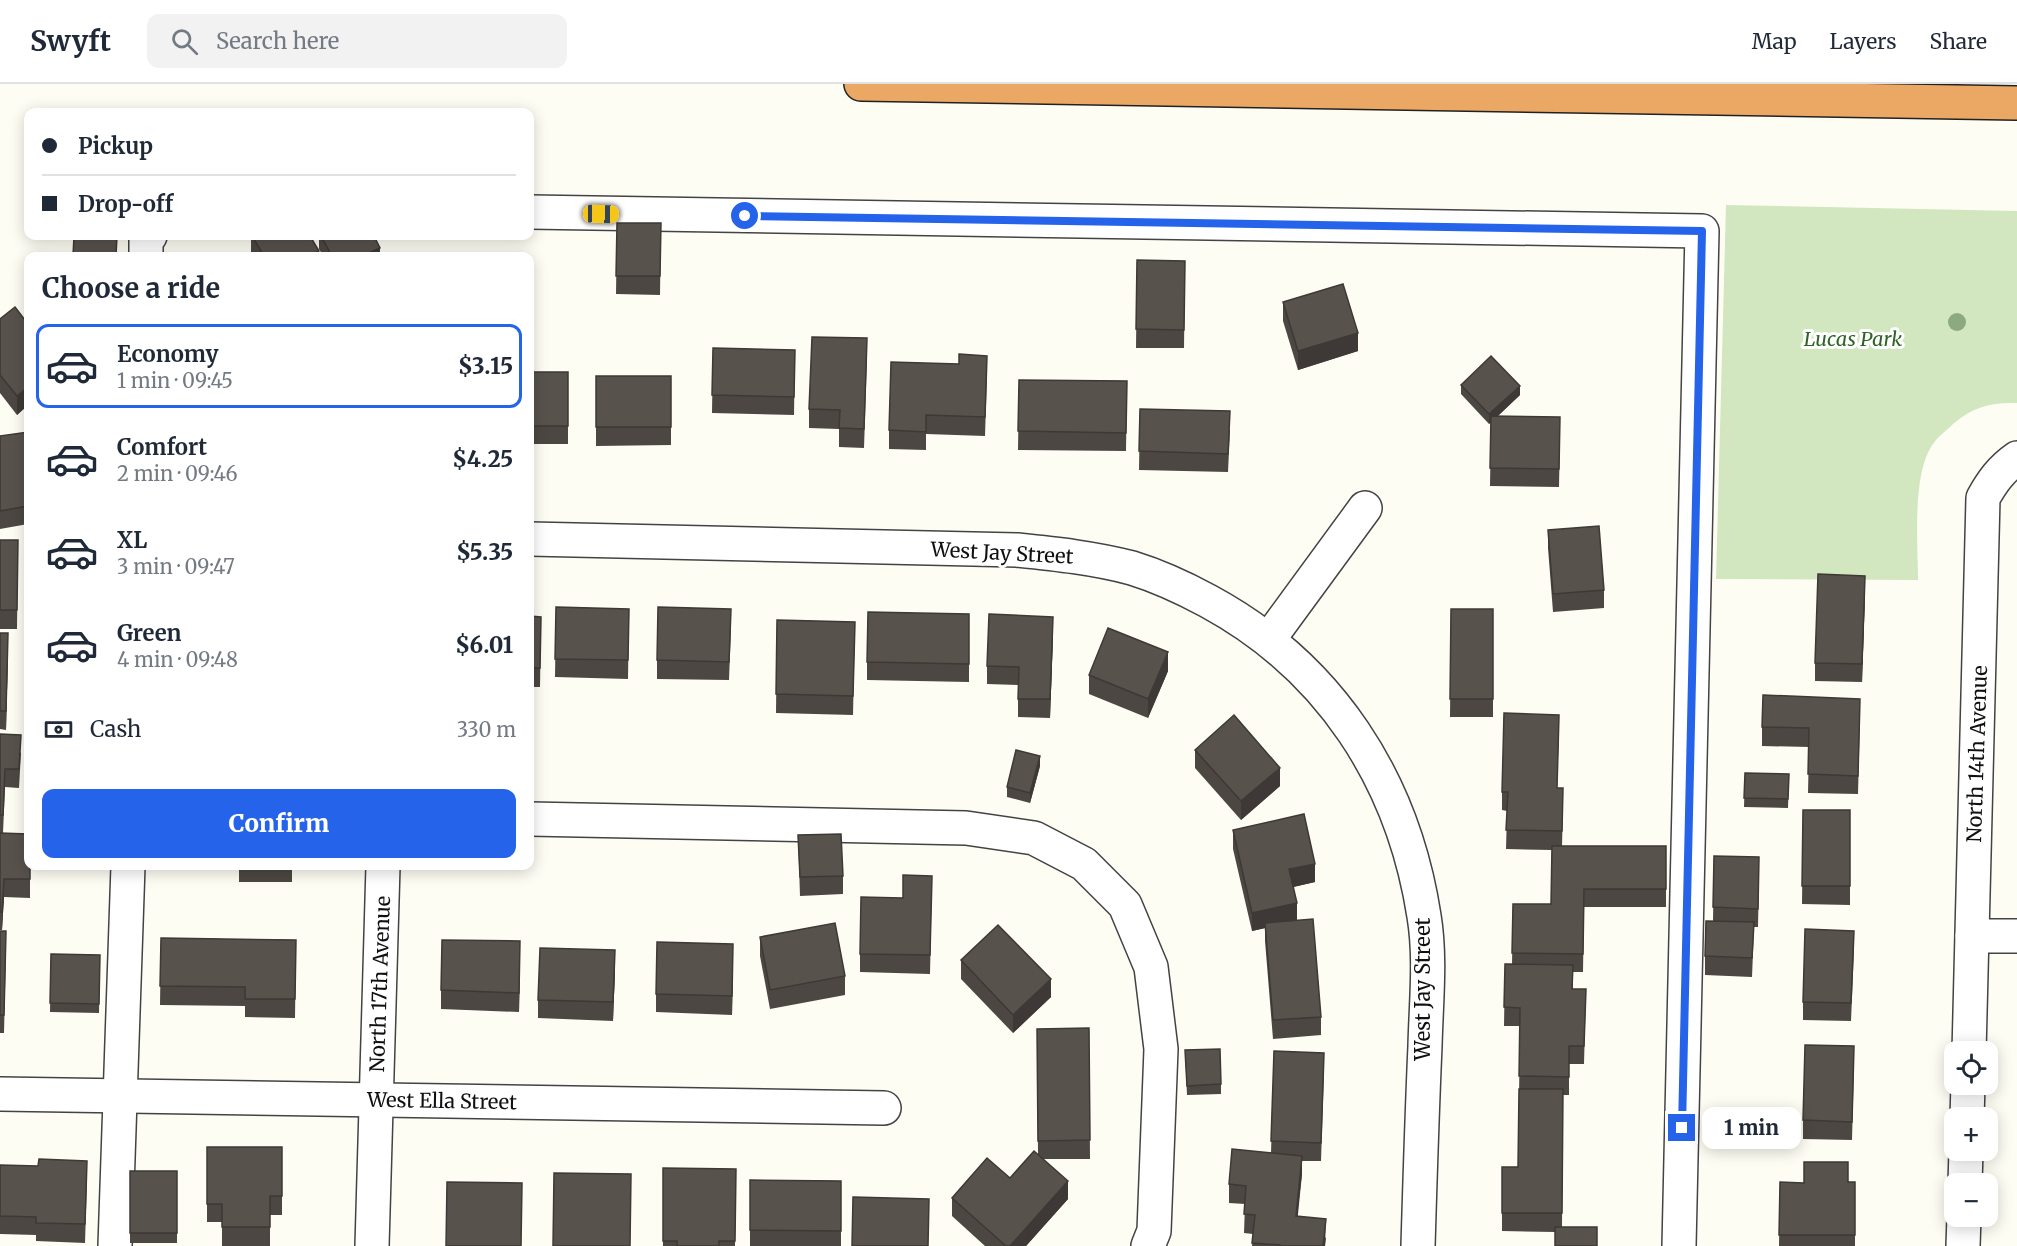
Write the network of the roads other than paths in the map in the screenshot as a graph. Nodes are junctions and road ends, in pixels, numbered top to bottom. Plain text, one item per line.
1 (861, 84) edge
2 (2017, 103) edge
3 (534, 212) edge
4 (2012, 461) edge
5 (1365, 508) dead end
6 (534, 539) edge
7 (1269, 639) junction
8 (534, 819) edge
9 (128, 870) edge
10 (383, 870) edge
11 (1972, 936) junction
12 (2017, 936) edge
13 (1969, 1041) edge
14 (0, 1094) edge
15 (121, 1097) junction
16 (376, 1100) junction
17 (884, 1108) dead end
18 (1964, 1227) edge
19 (116, 1246) edge
20 (372, 1246) edge
21 (1148, 1246) edge
22 (1418, 1246) edge
23 (1679, 1246) edge
24 (1964, 1246) edge

1 - 2 highway
3 - 23 street
4 - 11 street, North 14th Avenue
5 - 7 street
6 - 7 street, West Jay Street
7 - 22 street, West Jay Street
8 - 21 street
9 - 15 street
10 - 16 street, North 17th Avenue
11 - 12 street
11 - 13 street, North 14th Avenue
14 - 15 street, West Ella Street
15 - 16 street, West Ella Street
15 - 19 street
16 - 17 street, West Ella Street
16 - 20 street, North 17th Avenue
18 - 24 street

